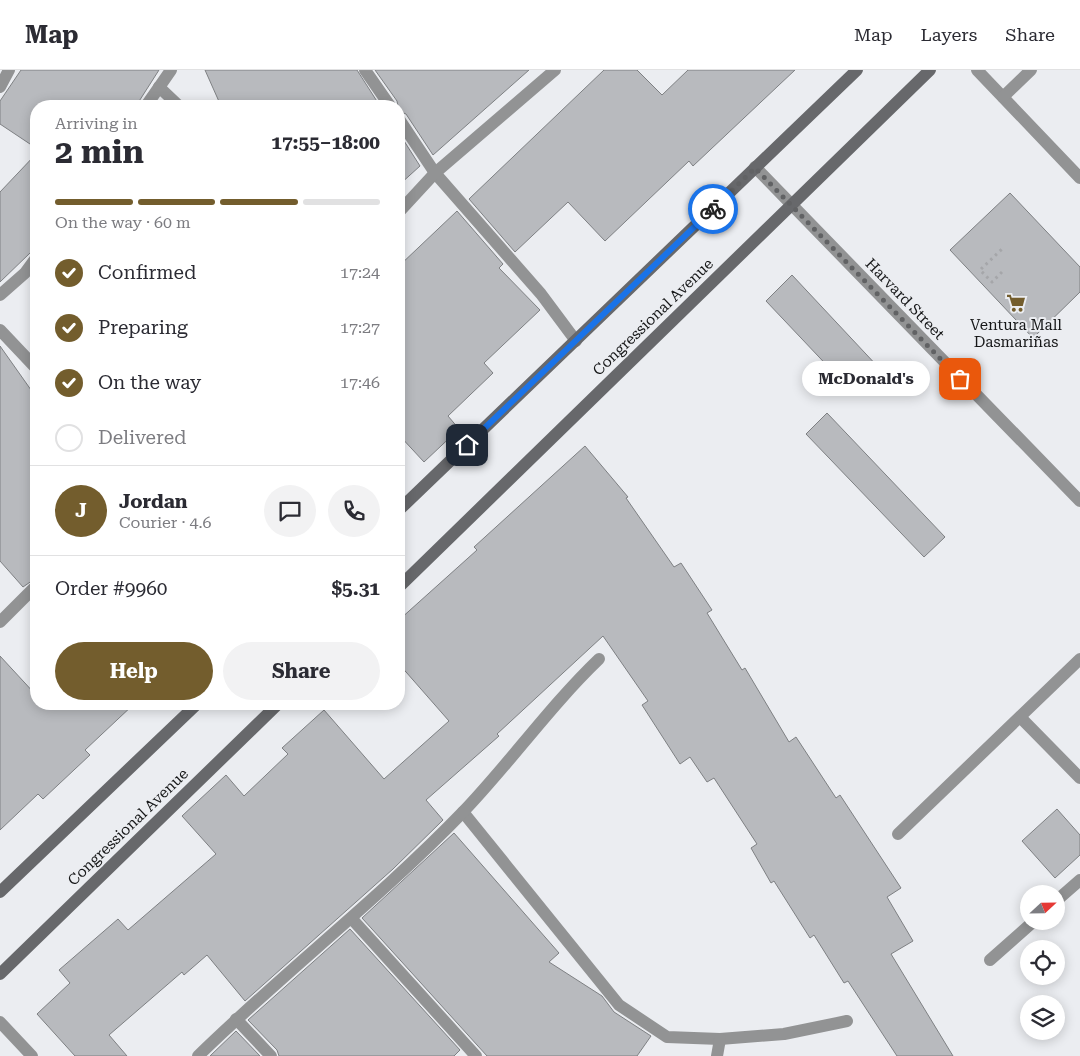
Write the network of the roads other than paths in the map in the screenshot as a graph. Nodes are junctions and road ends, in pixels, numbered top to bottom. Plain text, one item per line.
1 (9, 70) edge
2 (171, 70) edge
3 (366, 70) edge
4 (555, 70) edge
5 (857, 70) edge
6 (930, 70) edge
7 (977, 70) edge
8 (1031, 70) edge
9 (159, 86) junction
10 (0, 87) edge
11 (1003, 97) junction
12 (150, 100) edge
13 (173, 100) edge
14 (386, 100) edge
15 (405, 128) edge
16 (755, 168) junction
17 (435, 172) junction
18 (1080, 178) edge
19 (791, 204) junction
20 (405, 205) edge
21 (30, 266) edge
22 (0, 295) edge
23 (0, 330) edge
24 (576, 342) junction
25 (30, 362) edge
26 (1080, 502) edge
27 (405, 504) edge
28 (405, 581) edge
29 (30, 592) edge
30 (0, 622) edge
31 (599, 659) dead end
32 (1080, 659) edge
33 (191, 710) edge
34 (272, 710) edge
35 (1021, 718) junction
36 (1080, 778) edge
37 (464, 812) junction
38 (898, 834) dead end
39 (1080, 880) edge
40 (0, 892) edge
41 (1065, 893) edge
42 (352, 919) junction
43 (1024, 930) edge
44 (990, 960) dead end
45 (0, 974) edge
46 (236, 1019) junction
47 (847, 1021) dead end
48 (0, 1022) edge
49 (720, 1039) junction
50 (32, 1056) edge
51 (198, 1056) edge
52 (271, 1056) edge
53 (476, 1056) edge
54 (717, 1056) edge

1 - 10 street
2 - 9 street
3 - 14 street
4 - 17 street
5 - 16 main road
6 - 19 main road, Congressional Avenue
7 - 11 street
8 - 11 street
9 - 12 street
9 - 13 street
11 - 18 street
15 - 17 street
16 - 19 street, Harvard Street
16 - 24 main road
17 - 20 street
17 - 24 street
19 - 26 street, Harvard Street
19 - 28 main road, Congressional Avenue
21 - 22 street
23 - 25 street
24 - 27 main road
29 - 30 street
31 - 37 street
32 - 35 street
33 - 40 main road
34 - 45 main road, Congressional Avenue
35 - 36 street
35 - 38 street
37 - 42 street
37 - 49 street
39 - 41 street
42 - 46 street
42 - 53 street
43 - 44 street
46 - 51 street
46 - 52 street
47 - 49 street
48 - 50 street
49 - 54 street

